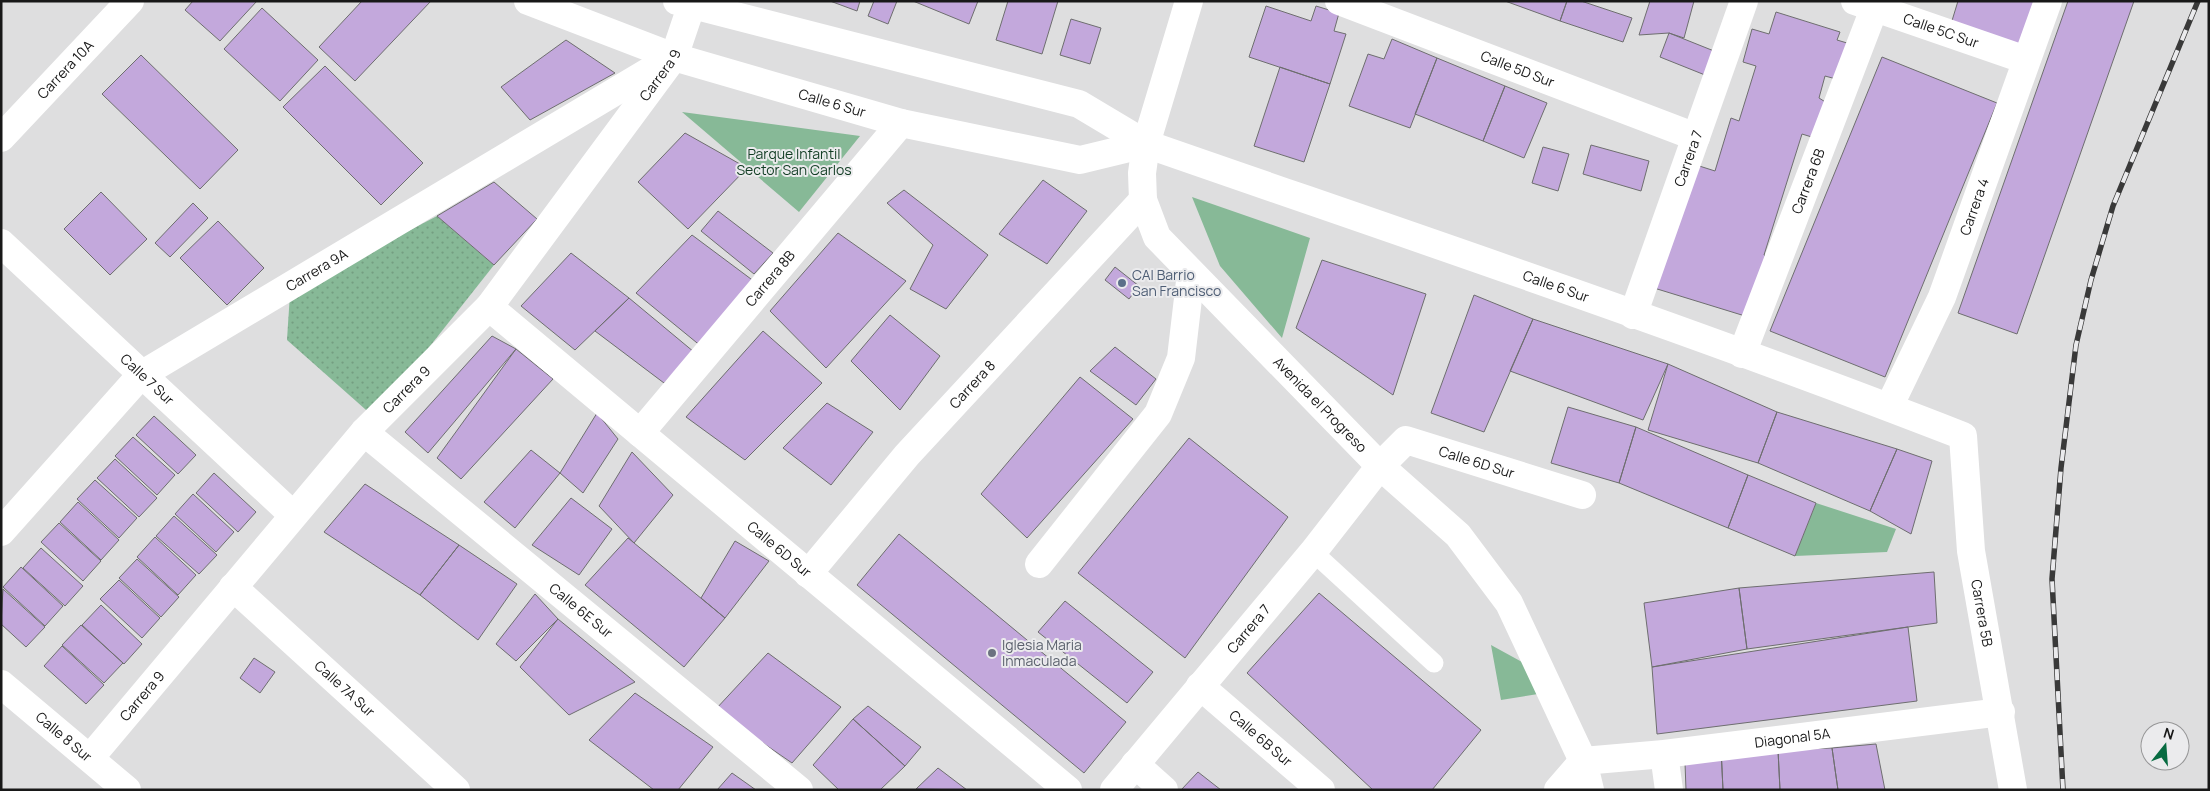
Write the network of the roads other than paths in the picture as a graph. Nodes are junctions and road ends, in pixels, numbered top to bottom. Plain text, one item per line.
1 (130, 1) edge
2 (528, 1) edge
3 (1189, 1) edge
4 (1340, 1) edge
5 (1744, 1) edge
6 (2048, 1) edge
7 (687, 3) edge
8 (1864, 5) edge
9 (674, 57) junction
10 (2026, 60) junction
11 (901, 123) junction
12 (1696, 137) junction
13 (1, 138) edge
14 (1146, 144) junction
15 (1143, 200) junction
16 (1, 243) edge
17 (1191, 273) junction
18 (489, 307) junction
19 (1633, 315) junction
20 (1742, 354) junction
21 (141, 375) junction
22 (1889, 407) junction
23 (364, 432) junction
24 (640, 433) junction
25 (1963, 436) joint
26 (1380, 466) junction
27 (1582, 495) dead end
28 (293, 515) junction
29 (1, 532) edge
30 (1313, 552) junction
31 (1039, 564) dead end
32 (808, 574) junction
33 (233, 587) junction
34 (1434, 664) dead end
35 (1, 684) edge
36 (1200, 686) junction
37 (2001, 712) junction
38 (1664, 754) junction
39 (90, 758) junction
40 (1583, 761) junction
41 (1135, 764) junction
42 (127, 790) edge
43 (456, 790) edge
44 (799, 790) edge
45 (1068, 790) edge
46 (1114, 790) edge
47 (1164, 790) edge
48 (1321, 790) edge
49 (1558, 790) edge
50 (1590, 790) edge
51 (1669, 790) edge
52 (2013, 790) edge

1 - 13 street, Carrera 10A
2 - 9 street, Calle 6 Sur
3 - 14 street, Avenida el Progreso
4 - 12 street, Calle 5D Sur
5 - 12 street, Carrera 7
6 - 10 street, Carrera 4
7 - 9 street, Carrera 9
7 - 14 street, Calle 6 Sur
8 - 10 street, Calle 5C Sur
8 - 20 street, Carrera 6B
9 - 11 street, Calle 6 Sur
9 - 18 street, Carrera 9
9 - 21 street, Carrera 9A
10 - 22 street, Carrera 4
11 - 14 street, Calle 6 Sur
11 - 24 street, Carrera 8B
12 - 19 street, Carrera 7
14 - 15 street, Avenida el Progreso
14 - 19 street, Calle 6 Sur
15 - 17 street, Avenida el Progreso
15 - 32 street, Carrera 8
16 - 21 street, Calle 7 Sur
17 - 26 street, Avenida el Progreso
17 - 31 street
18 - 23 street, Carrera 9
18 - 24 street, Calle 6D Sur
19 - 20 street, Calle 6 Sur
20 - 22 street, Calle 6 Sur
21 - 28 street, Calle 7 Sur
21 - 29 street, Carrera 9A
22 - 25 street, Calle 6 Sur
23 - 28 street, Carrera 9
23 - 44 street, Calle 6E Sur
24 - 32 street, Calle 6D Sur
25 - 37 street, Carrera 5B
26 - 27 street, Calle 6D Sur
26 - 30 street, Carrera 7
26 - 40 street, Avenida el Progreso
28 - 33 street, Carrera 9
30 - 34 lane
30 - 36 street, Carrera 7
32 - 45 street, Calle 6D Sur
33 - 39 street, Carrera 9
33 - 43 street, Calle 7A Sur
35 - 39 street, Calle 8 Sur
36 - 41 street, Carrera 7
36 - 48 street, Calle 6B Sur
37 - 38 street, Diagonal 5A
37 - 52 street, Carrera 5B
38 - 40 street, Diagonal 5A
38 - 51 street
39 - 42 street, Calle 8 Sur
40 - 49 street
40 - 50 street, Avenida el Progreso
41 - 46 street, Carrera 7
41 - 47 street

